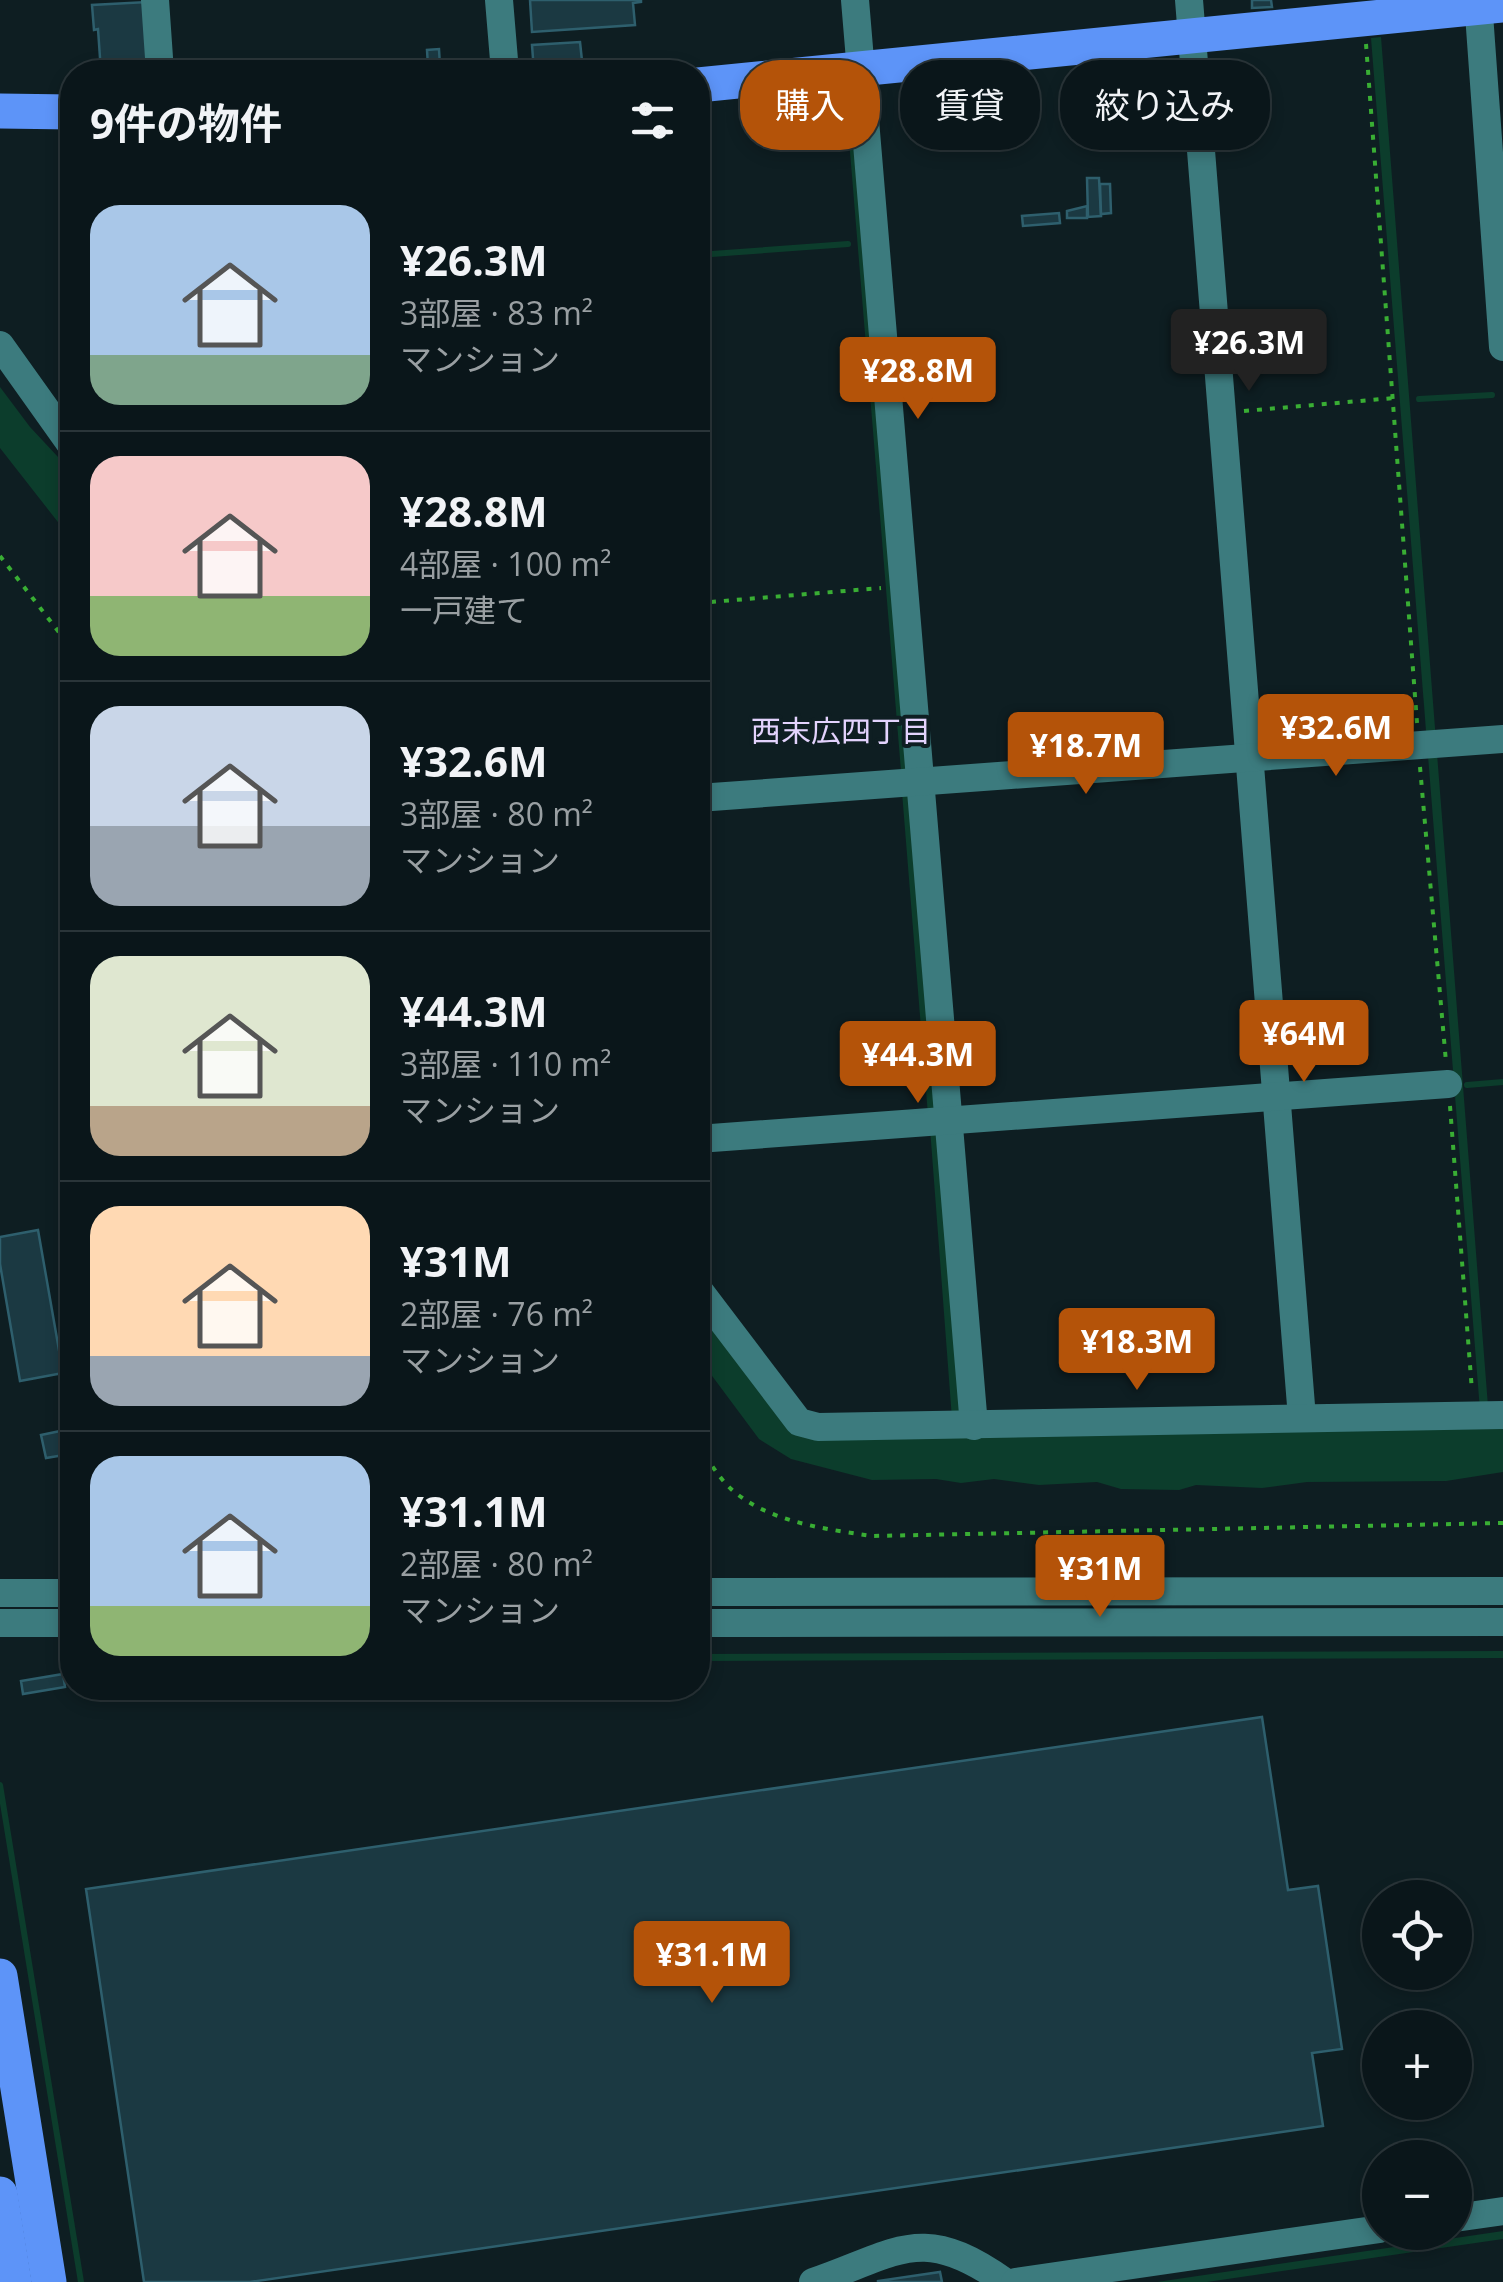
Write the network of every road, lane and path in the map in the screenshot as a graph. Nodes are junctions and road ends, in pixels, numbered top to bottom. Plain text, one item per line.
1 (155, 0) edge
2 (499, 0) edge
3 (855, 0) edge
4 (1189, 0) edge
5 (1486, 4) edge
6 (1363, 9) edge
7 (1192, 35) junction
8 (159, 60) edge
9 (504, 60) edge
10 (858, 60) edge
11 (880, 67) edge
12 (740, 82) edge
13 (710, 85) edge
14 (0, 110) edge
15 (60, 112) edge
16 (865, 150) edge
17 (0, 345) edge
18 (1503, 347) edge
19 (1394, 398) junction
20 (1222, 413) junction
21 (60, 429) edge
22 (0, 556) edge
23 (881, 588) dead end
24 (710, 601) edge
25 (60, 633) edge
26 (1503, 739) edge
27 (1426, 744) junction
28 (1248, 756) junction
29 (920, 781) junction
30 (710, 797) edge
31 (1448, 1084) junction
32 (1276, 1096) junction
33 (948, 1120) junction
34 (710, 1138) edge
35 (710, 1305) edge
36 (1488, 1415) edge
37 (1302, 1418) junction
38 (965, 1426) junction
39 (710, 1461) edge
40 (1503, 1523) edge
41 (1503, 1591) edge
42 (710, 1592) edge
43 (60, 1593) edge
44 (0, 1594) edge
45 (710, 1622) edge
46 (1503, 1622) edge
47 (0, 1623) edge
48 (60, 1623) edge
49 (0, 1976) edge
50 (0, 2194) edge
51 (1503, 2210) edge
52 (1472, 2215) edge
53 (1362, 2232) edge
54 (14, 2282) edge
55 (49, 2282) edge
56 (813, 2282) edge
57 (1005, 2282) edge
58 (1015, 2282) edge

1 - 8 street
2 - 9 street
3 - 10 street
4 - 7 street
5 - 6 main road
5 - 18 street
6 - 7 main road
6 - 19 path
7 - 11 main road
7 - 20 street
12 - 13 main road
14 - 15 main road
16 - 29 street
17 - 21 street
19 - 20 path
19 - 27 path
20 - 28 street
22 - 25 path
23 - 24 path
26 - 27 street
27 - 28 street
27 - 31 path
28 - 29 street
28 - 32 street
29 - 30 street
29 - 33 street
31 - 32 street
31 - 36 path
32 - 33 street
32 - 37 street
33 - 34 street
33 - 38 street
35 - 38 street
36 - 37 street
37 - 38 street
39 - 40 path
41 - 42 street
43 - 44 street
45 - 46 street
47 - 48 street
49 - 55 main road
50 - 54 main road
51 - 52 street
53 - 58 street
56 - 57 street

